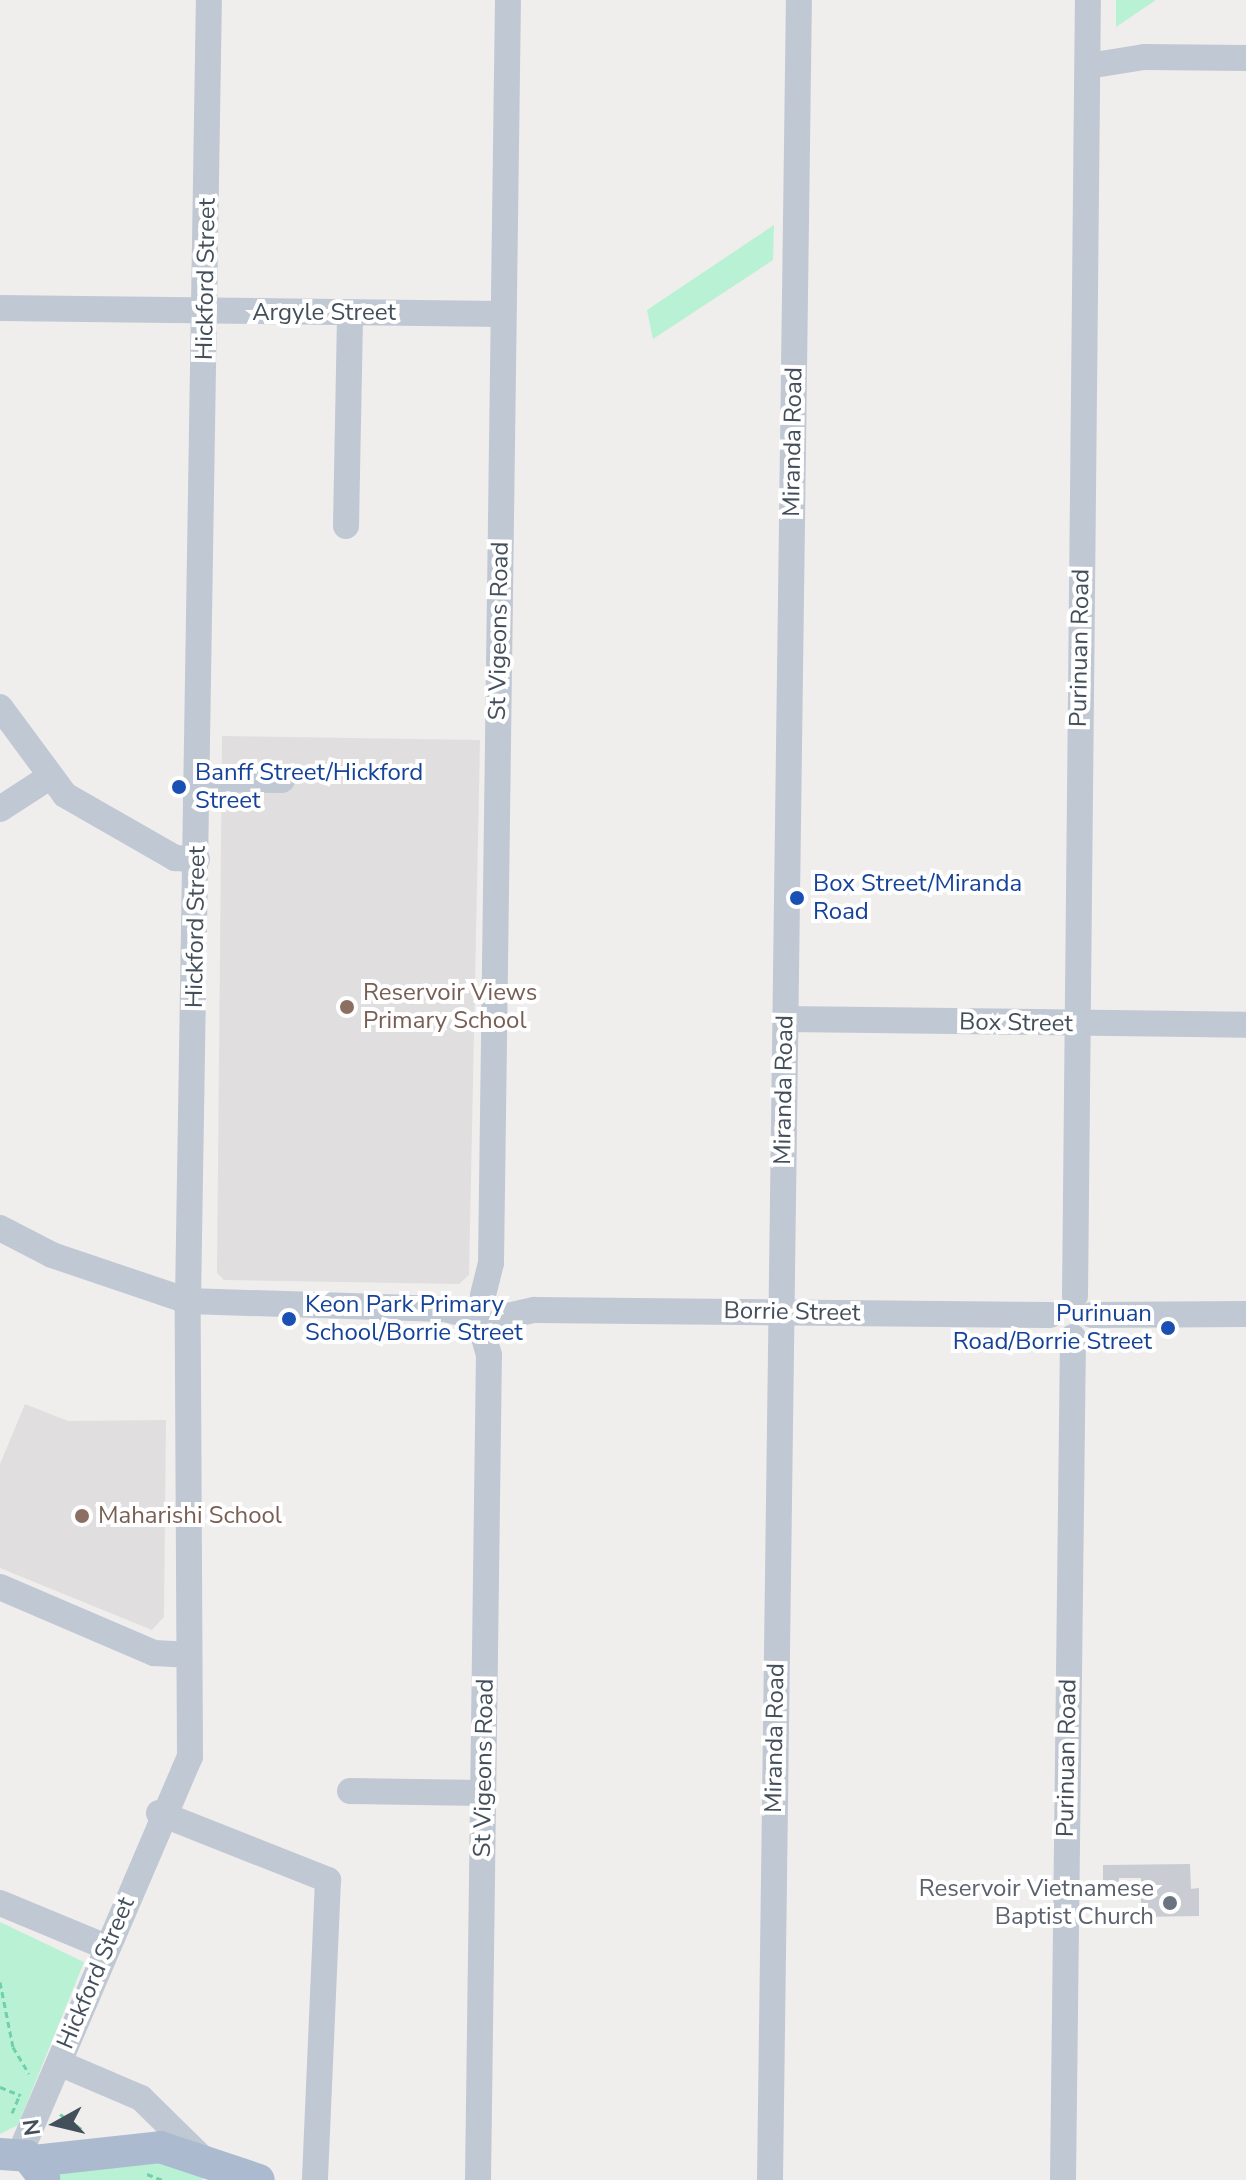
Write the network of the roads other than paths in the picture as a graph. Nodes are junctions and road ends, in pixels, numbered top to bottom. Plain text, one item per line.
1 (209, 0) edge
2 (508, 0) edge
3 (799, 0) edge
4 (1088, 0) edge
5 (1088, 56) junction
6 (1246, 58) edge
7 (0, 308) edge
8 (205, 313) junction
9 (350, 313) junction
10 (503, 314) junction
11 (346, 526) dead end
12 (0, 707) edge
13 (48, 778) junction
14 (199, 779) junction
15 (282, 780) dead end
16 (0, 809) edge
17 (197, 859) junction
18 (785, 1019) junction
19 (1075, 1025) junction
20 (1246, 1025) edge
21 (0, 1211) edge
22 (0, 1228) edge
23 (85, 1263) junction
24 (188, 1301) junction
25 (1084, 1305) junction
26 (490, 1308) junction
27 (779, 1312) junction
28 (1246, 1314) edge
29 (1050, 1315) junction
30 (1073, 1337) junction
31 (0, 1587) edge
32 (187, 1658) junction
33 (350, 1791) dead end
34 (483, 1793) junction
35 (160, 1822) junction
36 (0, 1903) edge
37 (106, 1947) junction
38 (59, 2063) junction
39 (202, 2158) junction
40 (24, 2162) edge
41 (259, 2180) edge
42 (315, 2180) edge
43 (478, 2180) edge
44 (770, 2180) edge
45 (1063, 2180) edge

1 - 8 street, Hickford Street
2 - 10 street, St Vigeons Road
3 - 18 street, Miranda Road
4 - 5 street, Purinuan Road
5 - 6 street
5 - 19 street, Purinuan Road
7 - 8 street, Argyle Street
8 - 9 street, Argyle Street
8 - 14 street, Hickford Street
9 - 10 street, Argyle Street
9 - 11 street
10 - 26 street, St Vigeons Road
12 - 13 street
13 - 16 street
13 - 17 street
14 - 15 street
14 - 17 street, Hickford Street
17 - 24 street, Hickford Street
18 - 19 street, Box Street
18 - 27 street, Miranda Road
19 - 20 street, Box Street
19 - 25 street, Purinuan Road
21 - 23 street
22 - 23 street
23 - 24 street, Borrie Street
24 - 26 street, Borrie Street
24 - 32 street, Hickford Street
25 - 28 street
25 - 29 street
25 - 30 street
26 - 27 street, Borrie Street
26 - 34 street, St Vigeons Road
27 - 29 street, Borrie Street
27 - 44 street, Miranda Road
29 - 30 street
30 - 45 street, Purinuan Road
31 - 32 street
32 - 35 street, Hickford Street
33 - 34 street
34 - 43 street, St Vigeons Road
35 - 37 street, Hickford Street
35 - 42 street
36 - 37 street
37 - 38 street, Hickford Street
38 - 39 street
38 - 40 street, Hickford Street
39 - 40 main road
39 - 41 main road

